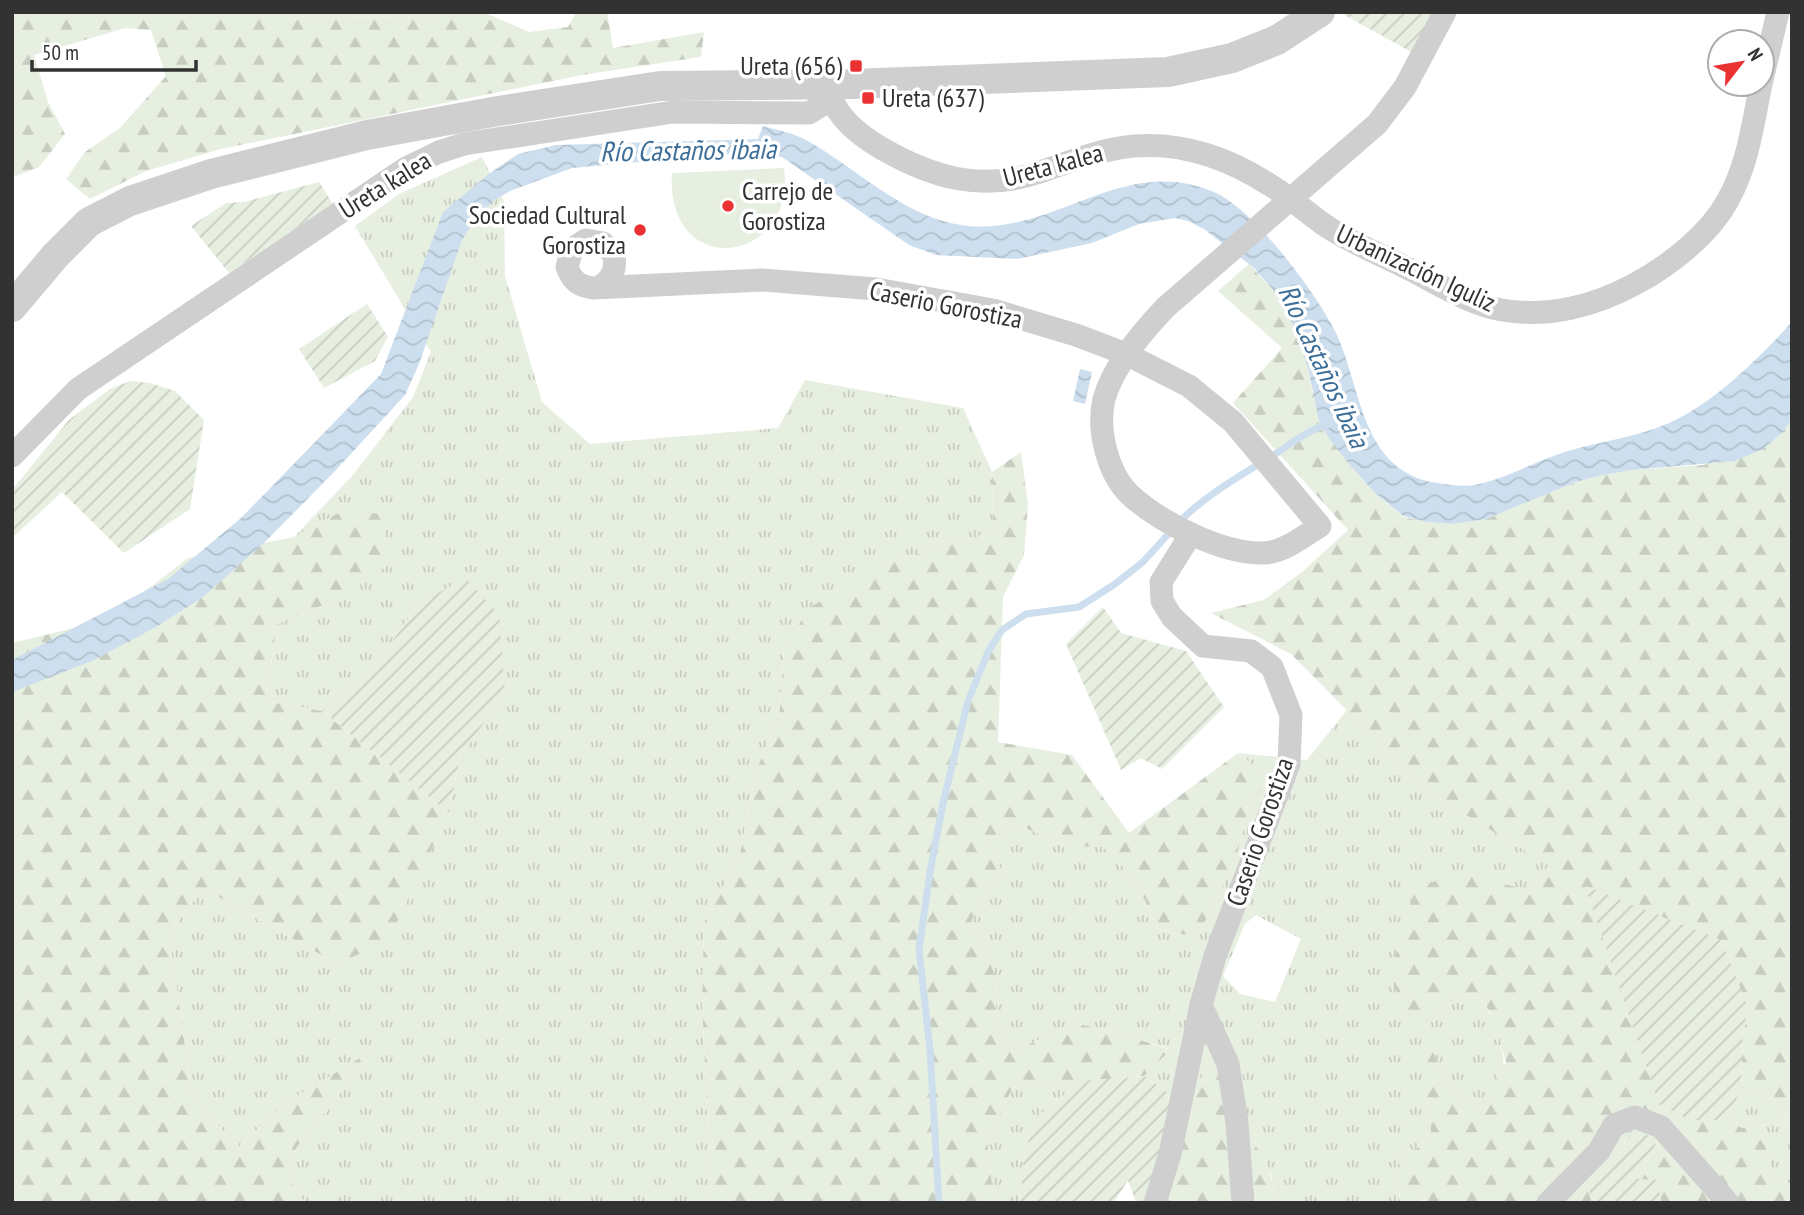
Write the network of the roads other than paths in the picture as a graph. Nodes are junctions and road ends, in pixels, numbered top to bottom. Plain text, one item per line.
1 (1320, 12) edge
2 (1445, 12) edge
3 (829, 92) junction
4 (1759, 98) edge
5 (1289, 198) junction
6 (601, 286) dead end
7 (12, 307) edge
8 (1126, 354) junction
9 (12, 456) edge
10 (1191, 534) junction
11 (1201, 1005) junction
12 (1155, 1203) edge
13 (1243, 1203) edge
14 (1548, 1203) edge
15 (1728, 1203) edge

1 - 3 street, Ureta kalea
2 - 5 street
3 - 5 street, Ureta kalea
3 - 7 street, Ureta kalea
3 - 9 street, Ureta kalea
4 - 5 street, Urbanización Iguliz
5 - 8 street
6 - 8 street, Caserio Gorostiza
8 - 10 street
8 - 10 street, Caserio Gorostiza
10 - 11 street, Caserio Gorostiza
11 - 12 street, Caserio Gorostiza
11 - 13 street
14 - 15 street

